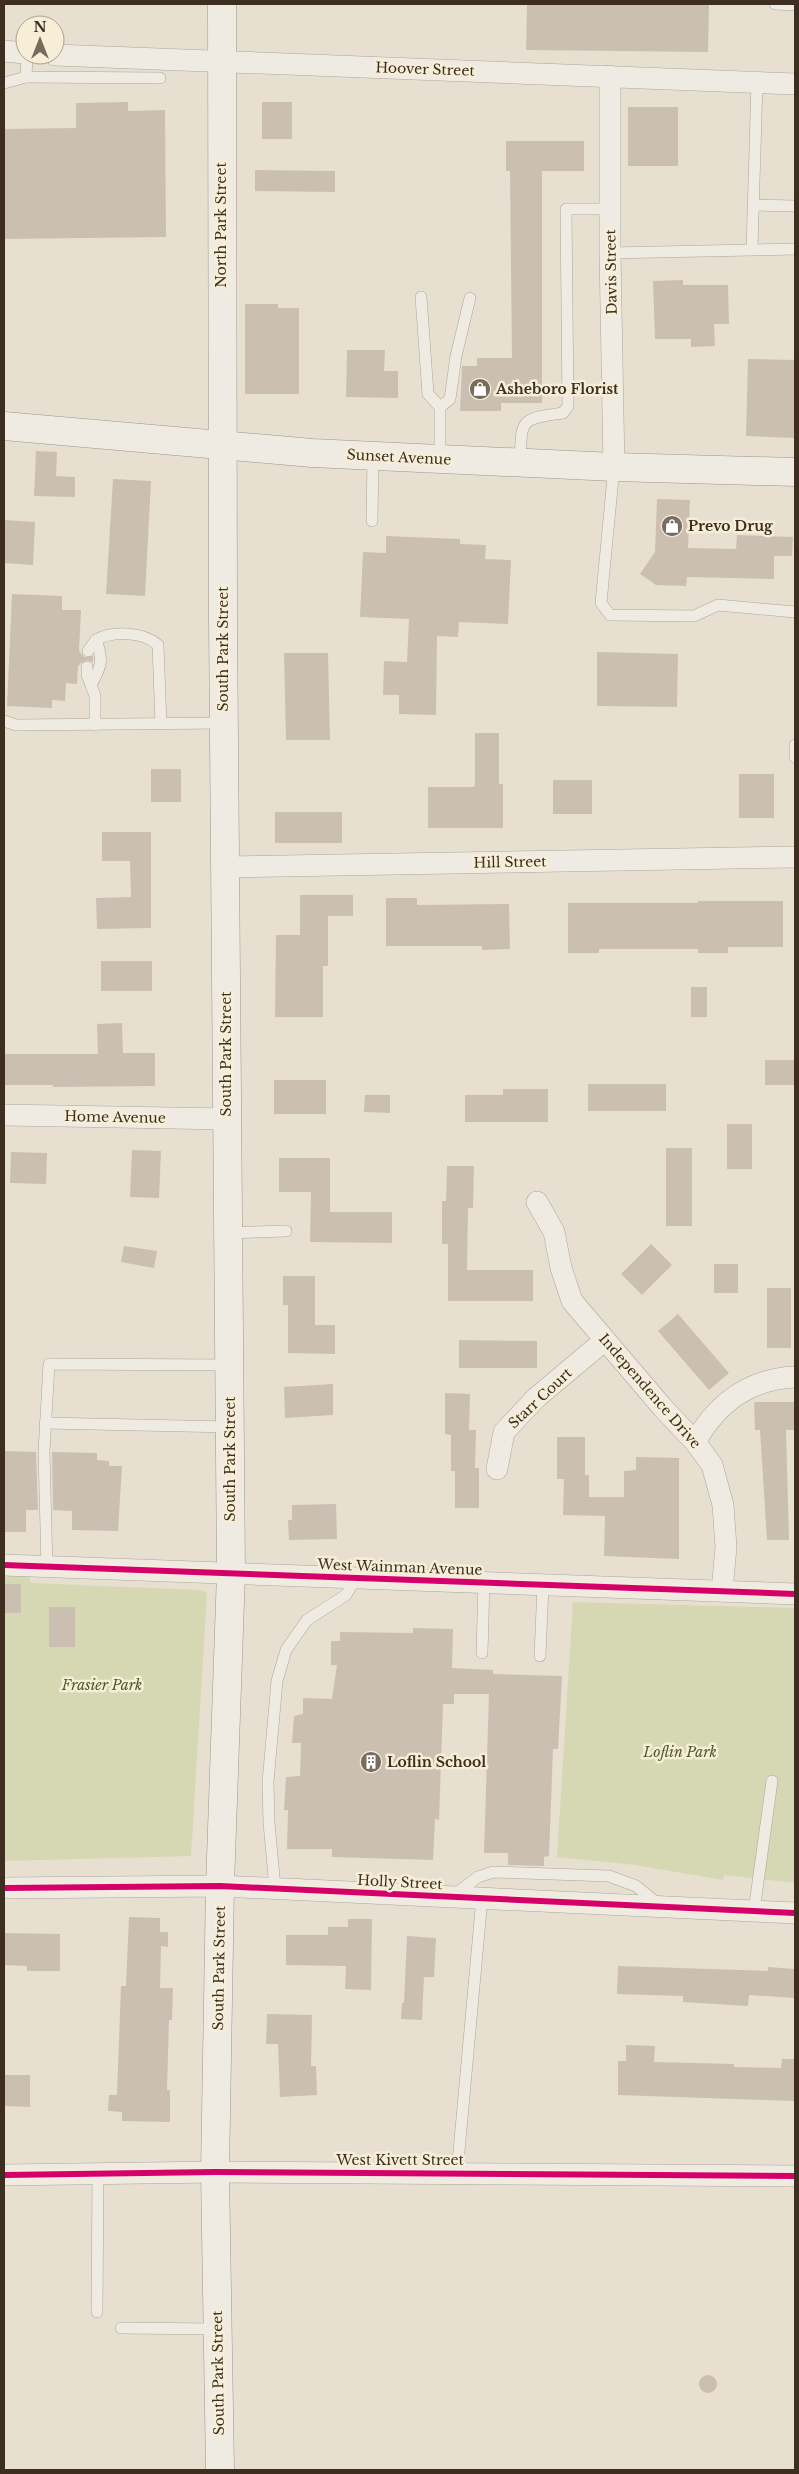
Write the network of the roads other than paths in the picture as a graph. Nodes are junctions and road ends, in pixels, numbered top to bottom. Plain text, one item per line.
1 (222, 4) edge
2 (775, 4) edge
3 (795, 5) edge
4 (65, 54) edge
5 (220, 61) junction
6 (26, 65) edge
7 (610, 76) junction
8 (26, 77) junction
9 (160, 78) dead end
10 (757, 82) junction
11 (4, 83) edge
12 (795, 84) edge
13 (754, 205) junction
14 (795, 206) edge
15 (610, 209) junction
16 (752, 249) junction
17 (795, 249) edge
18 (610, 253) junction
19 (421, 296) dead end
20 (470, 298) dead end
21 (440, 407) junction
22 (4, 426) edge
23 (222, 447) junction
24 (373, 456) junction
25 (440, 459) junction
26 (520, 463) junction
27 (614, 467) junction
28 (795, 472) edge
29 (372, 521) dead end
30 (795, 612) edge
31 (96, 640) junction
32 (88, 651) dead end
33 (87, 667) dead end
34 (91, 685) junction
35 (4, 721) edge
36 (224, 723) junction
37 (95, 724) junction
38 (161, 724) junction
39 (795, 745) edge
40 (795, 757) edge
41 (795, 857) edge
42 (225, 867) junction
43 (4, 1115) edge
44 (226, 1119) junction
45 (537, 1202) dead end
46 (286, 1231) dead end
47 (228, 1233) junction
48 (605, 1340) junction
49 (229, 1365) junction
50 (795, 1378) edge
51 (46, 1423) junction
52 (230, 1427) junction
53 (696, 1442) junction
54 (497, 1469) dead end
55 (4, 1565) edge
56 (47, 1567) junction
57 (231, 1573) junction
58 (356, 1578) junction
59 (484, 1582) junction
60 (543, 1585) junction
61 (722, 1591) junction
62 (795, 1594) edge
63 (482, 1653) dead end
64 (540, 1656) dead end
65 (772, 1781) dead end
66 (220, 1886) junction
67 (4, 1888) edge
68 (275, 1888) junction
69 (451, 1897) junction
70 (482, 1898) junction
71 (661, 1906) junction
72 (754, 1911) junction
73 (795, 1913) edge
74 (215, 2172) junction
75 (457, 2173) junction
76 (98, 2174) junction
77 (4, 2175) edge
78 (795, 2176) edge
79 (97, 2312) dead end
80 (121, 2328) dead end
81 (217, 2329) junction
82 (220, 2470) edge

1 - 5 main road, North Park Street
2 - 3 lane
4 - 5 street, Hoover Street
5 - 7 street, Hoover Street
5 - 23 main road, North Park Street
6 - 8 lane
7 - 10 street, Hoover Street
7 - 15 street, Davis Street
8 - 9 lane
8 - 11 lane
10 - 12 street, Hoover Street
10 - 13 lane
13 - 14 lane
13 - 16 lane
15 - 18 street, Davis Street
15 - 26 lane
16 - 17 lane
16 - 18 lane
18 - 27 street, Davis Street
19 - 21 lane
20 - 21 lane
21 - 25 lane
22 - 23 main road, Sunset Avenue
23 - 24 main road, Sunset Avenue
23 - 36 main road, South Park Street
24 - 25 main road, Sunset Avenue
24 - 29 lane
25 - 26 main road, Sunset Avenue
26 - 27 main road, Sunset Avenue
27 - 28 main road, Sunset Avenue
27 - 30 lane
31 - 32 lane
31 - 34 lane
31 - 38 lane
33 - 34 lane
34 - 37 lane
35 - 37 lane
36 - 38 lane
36 - 42 main road, South Park Street
37 - 38 lane
39 - 40 lane
41 - 42 street, Hill Street
42 - 44 main road, South Park Street
43 - 44 street, Home Avenue
44 - 47 main road, South Park Street
45 - 48 street, Independence Drive
46 - 47 lane
47 - 49 main road, South Park Street
48 - 53 street, Independence Drive
48 - 54 street, Starr Court
49 - 51 lane
49 - 52 main road, South Park Street
50 - 53 street
51 - 52 lane
51 - 56 lane
52 - 57 main road, South Park Street
53 - 61 street, Independence Drive
55 - 56 street, West Wainman Avenue
56 - 57 street, West Wainman Avenue
57 - 58 street, West Wainman Avenue
57 - 66 main road, South Park Street
58 - 59 street, West Wainman Avenue
58 - 68 lane
59 - 60 street, West Wainman Avenue
59 - 63 lane
60 - 61 street, West Wainman Avenue
60 - 64 lane
61 - 62 street, West Wainman Avenue
65 - 72 lane
66 - 67 street, Holly Street
66 - 68 street, Holly Street
66 - 74 main road, South Park Street
68 - 69 street, Holly Street
69 - 70 street, Holly Street
69 - 71 lane
70 - 71 street, Holly Street
70 - 75 lane
71 - 72 street, Holly Street
72 - 73 street, Holly Street
74 - 75 street, West Kivett Street
74 - 76 street, West Kivett Street
74 - 81 main road, South Park Street
75 - 78 street, West Kivett Street
76 - 77 street, West Kivett Street
76 - 79 lane
80 - 81 lane
81 - 82 main road, South Park Street

